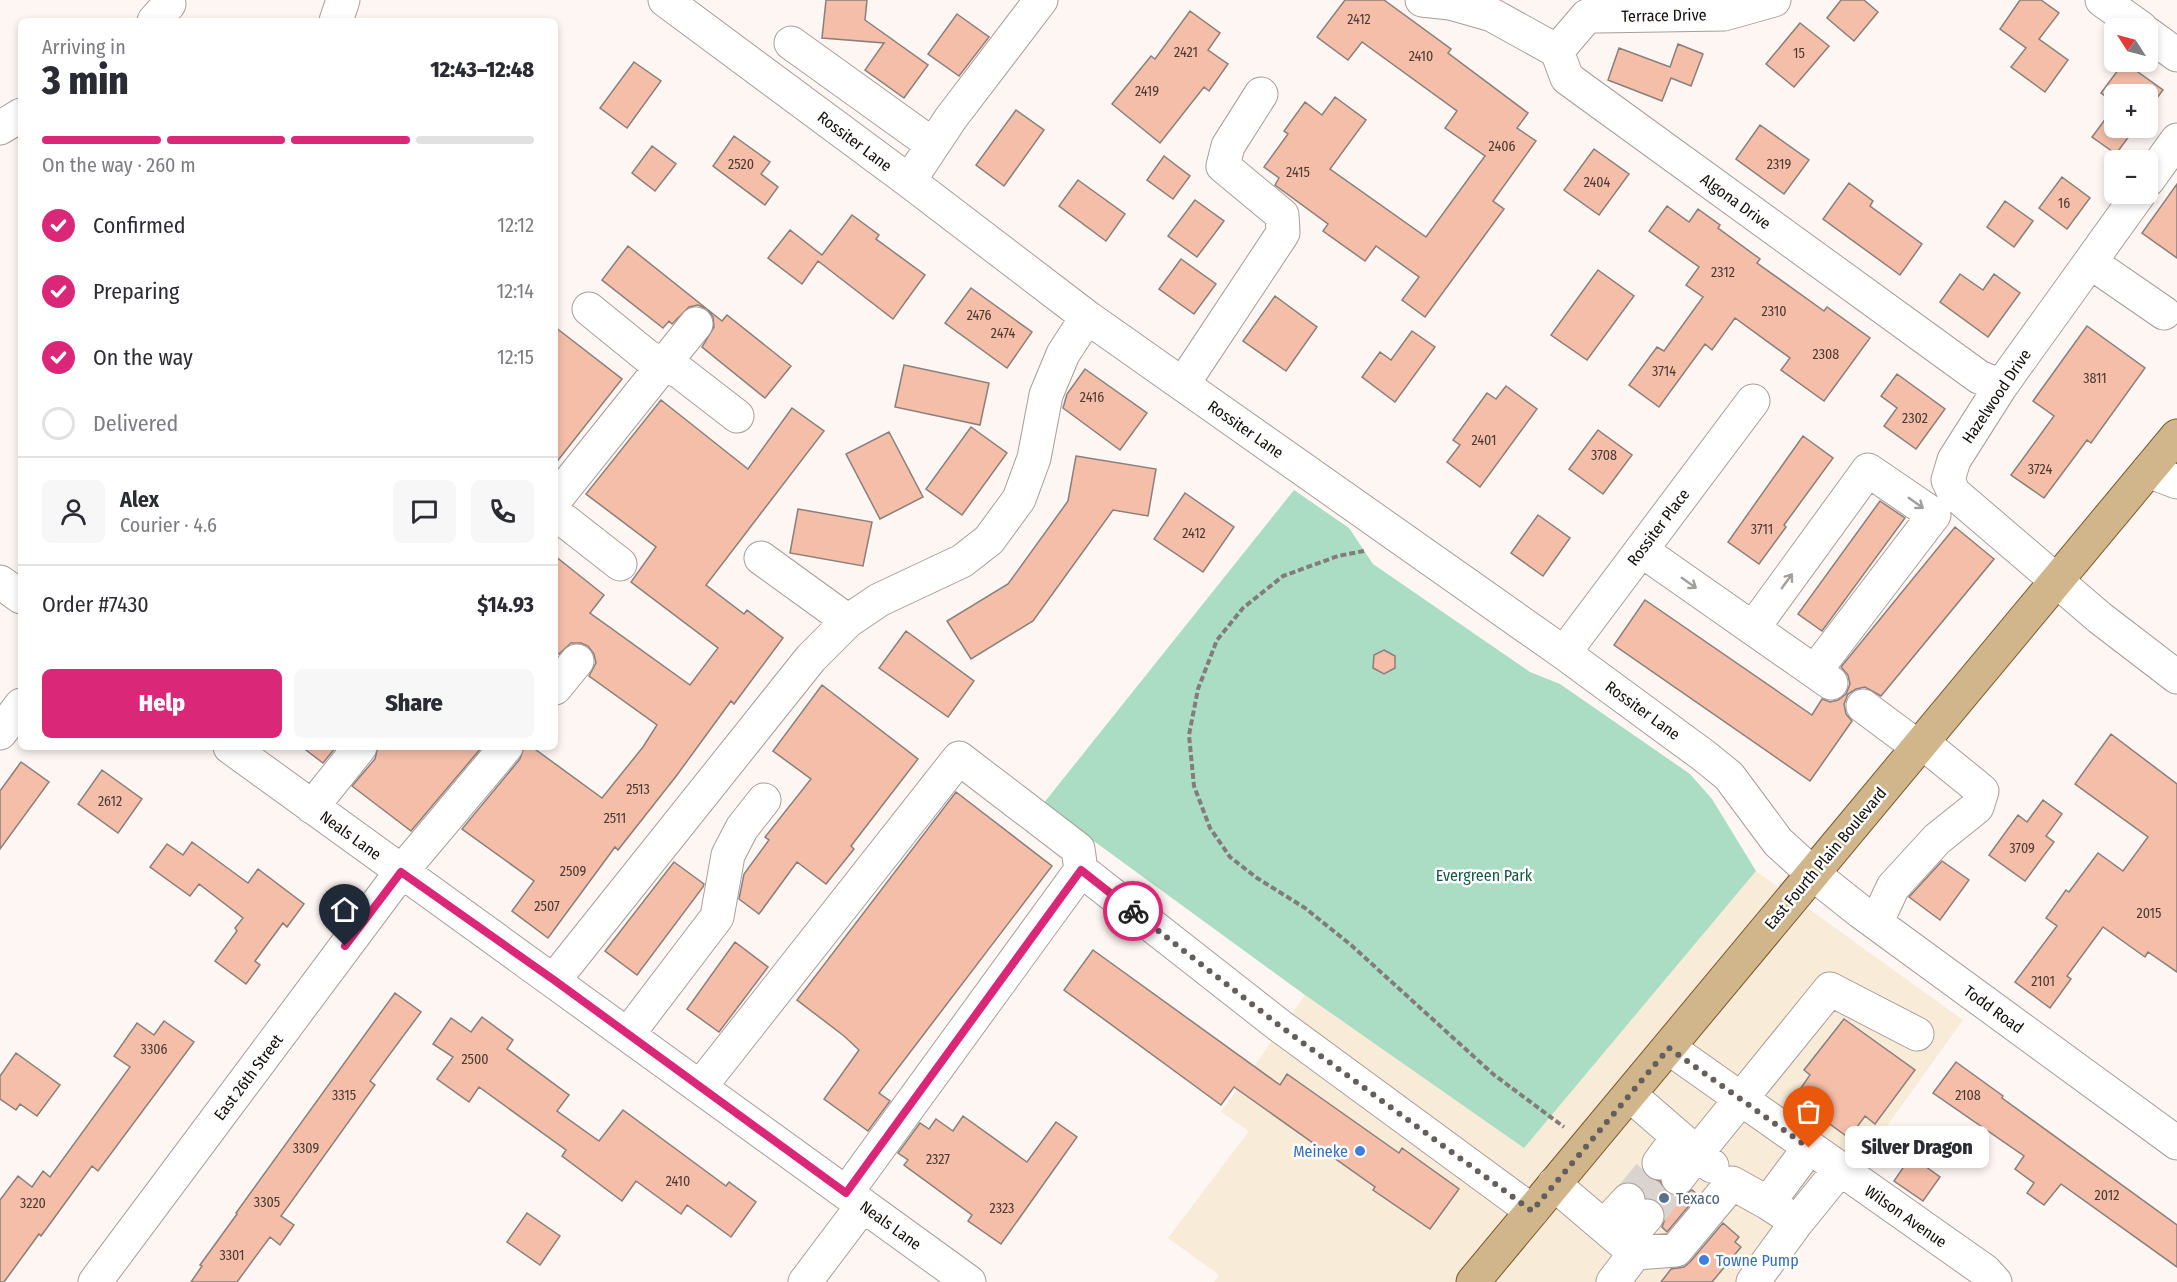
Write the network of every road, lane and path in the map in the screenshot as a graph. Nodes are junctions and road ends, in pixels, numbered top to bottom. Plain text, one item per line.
1 (343, 0) edge
2 (665, 0) edge
3 (1041, 0) edge
4 (1422, 0) edge
5 (1625, 0) edge
6 (1774, 0) edge
7 (2102, 0) edge
8 (1587, 16) junction
9 (337, 18) edge
10 (2127, 18) edge
11 (2158, 41) edge
12 (791, 44) dead end
13 (1557, 51) junction
14 (2177, 55) edge
15 (1261, 94) dead end
16 (18, 117) edge
17 (0, 128) edge
18 (2177, 140) edge
19 (933, 145) junction
20 (2158, 166) edge
21 (909, 181) junction
22 (2132, 204) edge
23 (2090, 262) junction
24 (589, 309) dead end
25 (2164, 313) dead end
26 (1087, 317) junction
27 (696, 324) dead end
28 (663, 365) junction
29 (1183, 384) junction
30 (2001, 386) junction
31 (1753, 401) dead end
32 (737, 416) dead end
33 (2177, 436) edge
34 (2163, 476) edge
35 (558, 496) edge
36 (558, 517) edge
37 (1406, 542) junction
38 (1641, 550) junction
39 (761, 558) dead end
40 (620, 564) dead end
41 (2055, 581) junction
42 (0, 582) edge
43 (18, 595) edge
44 (848, 621) junction
45 (1753, 628) junction
46 (1564, 653) junction
47 (577, 662) dead end
48 (2177, 677) edge
49 (558, 684) edge
50 (1863, 706) dead end
51 (18, 709) edge
52 (0, 733) edge
53 (1921, 745) junction
54 (234, 750) edge
55 (358, 750) edge
56 (503, 750) edge
57 (764, 800) dead end
58 (312, 807) junction
59 (1081, 870) junction
60 (401, 872) junction
61 (1812, 873) junction
62 (1876, 923) junction
63 (554, 980) junction
64 (628, 1034) junction
65 (1917, 1034) dead end
66 (1669, 1048) junction
67 (700, 1087) junction
68 (1630, 1095) junction
69 (1741, 1099) junction
70 (2177, 1143) edge
71 (1588, 1144) junction
72 (1809, 1148) junction
73 (1678, 1158) junction
74 (1840, 1169) junction
75 (1732, 1183) junction
76 (1554, 1184) junction
77 (855, 1199) junction
78 (1768, 1203) junction
79 (1638, 1208) tunnel mouth
80 (1532, 1211) junction
81 (1797, 1222) junction
82 (1621, 1241) junction
83 (95, 1282) edge
84 (805, 1282) edge
85 (969, 1282) edge
86 (1473, 1282) edge
87 (1613, 1282) edge
88 (1753, 1282) edge
89 (1995, 1282) edge

1 - 9 street
2 - 21 street, Rossiter Lane
3 - 19 street
4 - 13 street
5 - 8 street
6 - 8 street, Terrace Drive
7 - 10 street
8 - 13 street
11 - 14 street
12 - 19 street
13 - 30 street, Algona Drive
15 - 29 street
16 - 17 street
18 - 20 street
19 - 21 street
21 - 26 street, Rossiter Lane
22 - 23 street, Hazelwood Drive
23 - 25 street
23 - 30 street, Hazelwood Drive
24 - 28 street
26 - 29 street, Rossiter Lane
26 - 44 street
27 - 28 street
28 - 32 street
28 - 35 street
29 - 37 street, Rossiter Lane
30 - 41 street, Hazelwood Drive
31 - 38 street, Rossiter Place
33 - 34 main road, East Fourth Plain Boulevard
34 - 41 main road, East Fourth Plain Boulevard
36 - 40 street
37 - 46 street, Rossiter Lane
37 - 71 path
38 -> 45 street
38 - 46 street, Rossiter Place
39 - 44 street
41 - 48 street, Hazelwood Drive
41 - 53 main road, East Fourth Plain Boulevard
42 - 43 street
44 - 63 street
45 -> 45 street
46 - 61 street, Rossiter Lane
47 - 49 street
50 - 53 street
51 - 52 street
53 - 61 main road, East Fourth Plain Boulevard
53 - 62 street
54 - 58 street, Neals Lane
55 - 58 street
56 - 60 street, East 26th Street
57 - 64 street
58 - 60 street, Neals Lane
59 - 67 street
59 - 77 street
59 - 80 street
60 - 63 street, Neals Lane
60 - 83 street, East 26th Street
61 - 62 street, Todd Road
61 - 66 main road, East Fourth Plain Boulevard
62 - 70 street, Todd Road
63 - 64 street, Neals Lane
64 - 67 street, Neals Lane
65 - 69 street
66 - 68 main road, East Fourth Plain Boulevard
66 - 69 street, Wilson Avenue
67 - 77 street, Neals Lane
68 - 71 main road, East Fourth Plain Boulevard
68 - 73 street
69 - 72 street, Wilson Avenue
69 - 73 street
71 - 76 main road, East Fourth Plain Boulevard
72 - 74 street, Wilson Avenue
72 - 78 street
73 - 75 street
74 - 81 street
74 - 89 street, Wilson Avenue
75 - 78 street
75 - 82 street
76 - 80 main road, East Fourth Plain Boulevard
76 - 82 street
77 - 84 street
77 - 85 street, Neals Lane
78 - 81 street
79 - 82 street
80 - 86 main road, East Fourth Plain Boulevard
81 - 88 street
82 - 87 street

